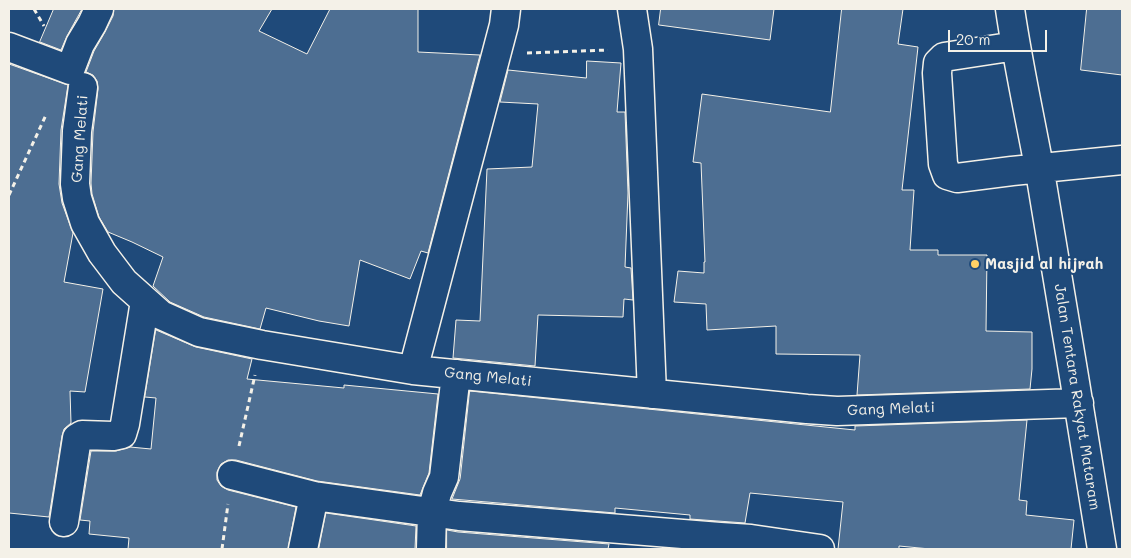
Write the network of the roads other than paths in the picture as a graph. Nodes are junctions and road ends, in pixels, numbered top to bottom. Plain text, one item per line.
1 (99, 9) edge
2 (506, 9) edge
3 (632, 9) edge
4 (1010, 9) edge
5 (1016, 46) junction
6 (9, 47) edge
7 (77, 79) junction
8 (1122, 160) edge
9 (1039, 169) junction
10 (146, 301) junction
11 (413, 370) junction
12 (456, 374) junction
13 (652, 394) junction
14 (1079, 403) junction
15 (232, 475) dead end
16 (314, 496) junction
17 (432, 512) junction
18 (64, 522) dead end
19 (303, 549) edge
20 (431, 549) edge
21 (820, 549) edge
22 (1102, 549) edge

1 - 7 street, Gang Melati
2 - 11 street
3 - 13 street
4 - 5 street, Jalan Tentara Rakyat Mataram
5 - 9 street, Jalan Tentara Rakyat Mataram
5 - 9 street
6 - 7 street
7 - 10 street, Gang Melati
8 - 9 street
9 - 14 street, Jalan Tentara Rakyat Mataram
10 - 11 street, Gang Melati
10 - 18 street
11 - 12 street, Gang Melati
12 - 13 street, Gang Melati
12 - 17 street
13 - 14 street, Gang Melati
14 - 22 street, Jalan Tentara Rakyat Mataram
15 - 16 street
16 - 17 street
16 - 19 street
17 - 20 street
17 - 21 street

